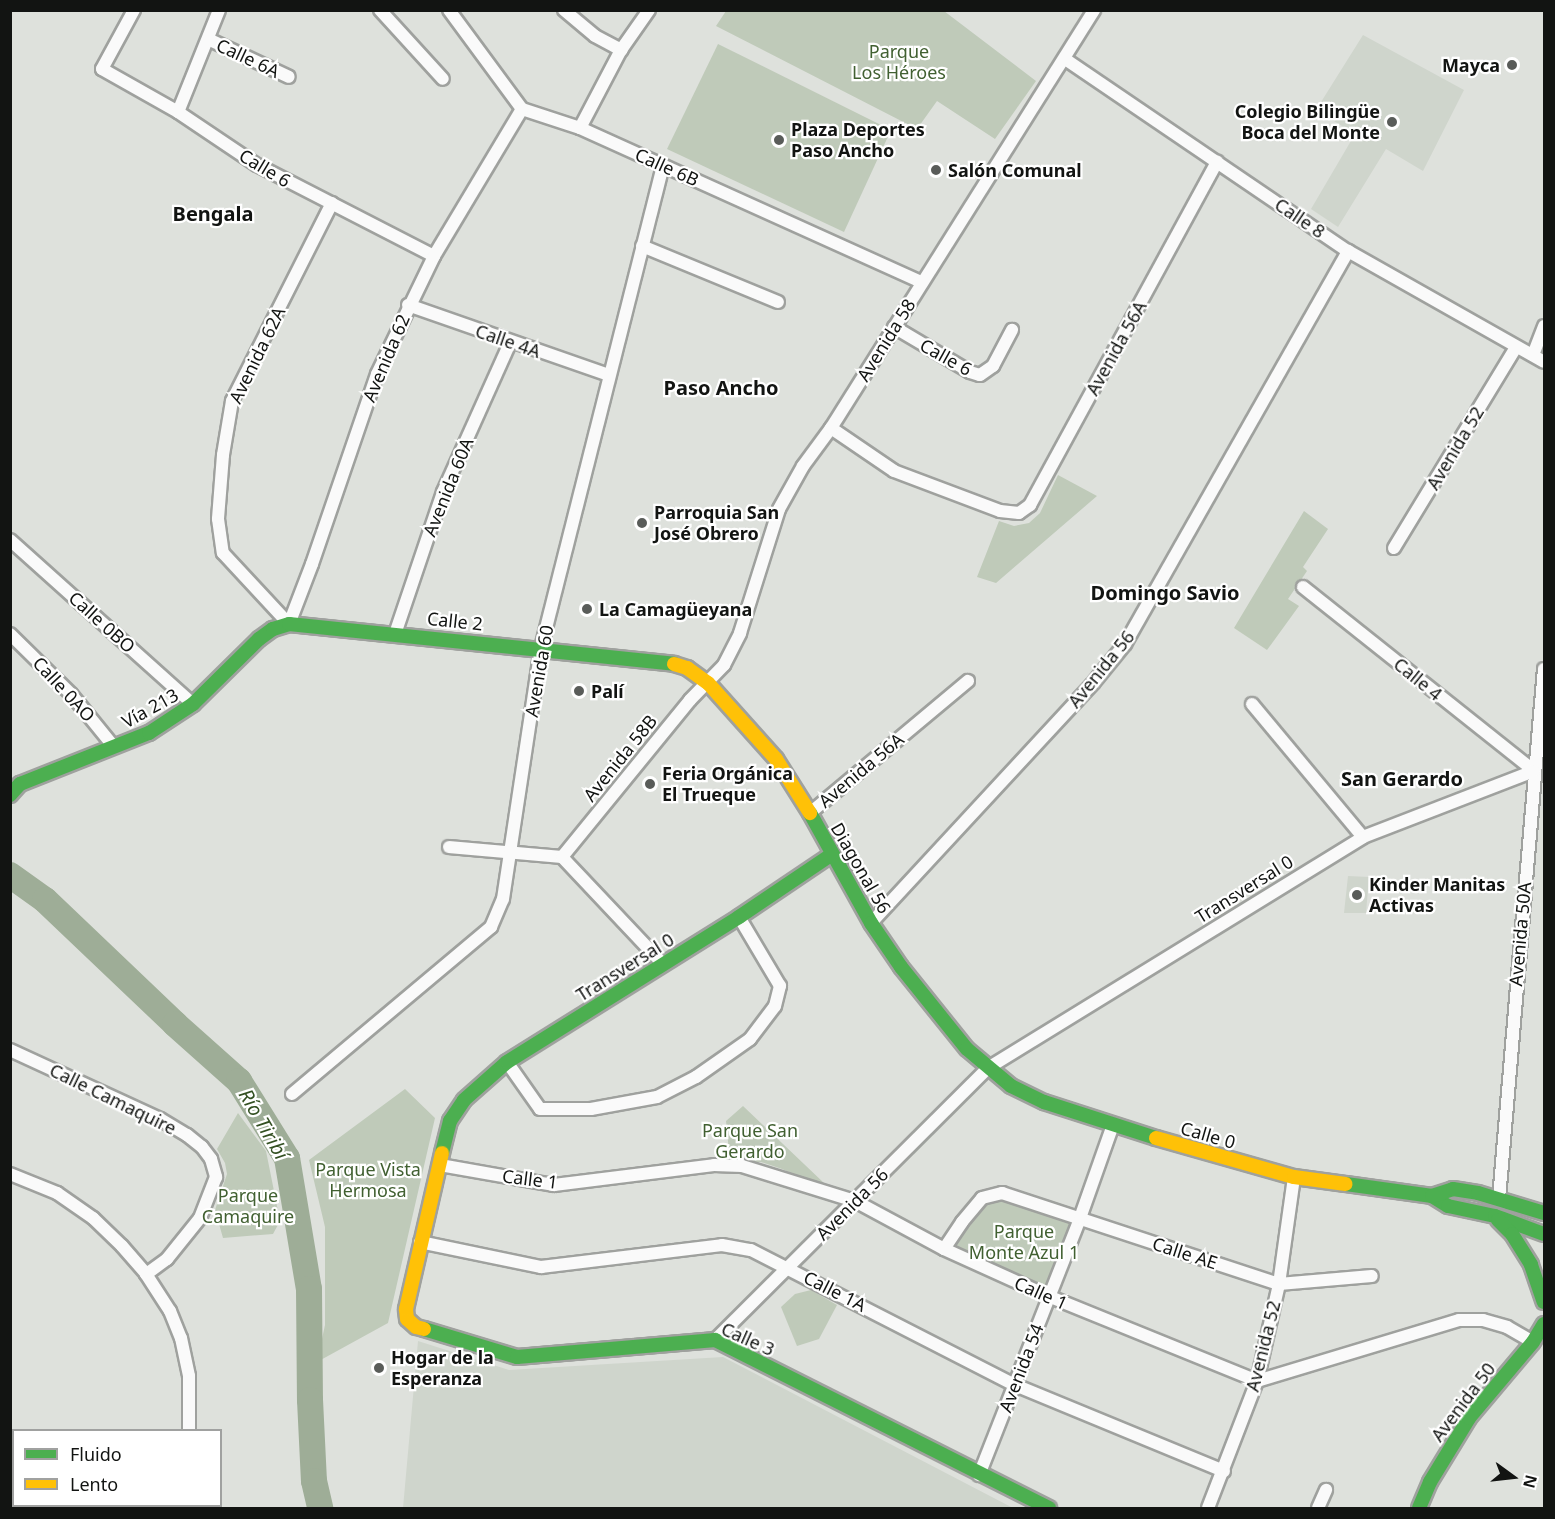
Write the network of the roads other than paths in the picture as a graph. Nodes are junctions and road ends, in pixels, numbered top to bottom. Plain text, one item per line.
1 (134, 10) edge
2 (219, 10) edge
3 (380, 10) edge
4 (449, 10) edge
5 (564, 10) edge
6 (649, 10) edge
7 (1094, 10) edge
8 (208, 39) junction
9 (621, 50) junction
10 (1065, 58) junction
11 (289, 77) dead end
12 (443, 79) dead end
13 (522, 109) junction
14 (178, 112) junction
15 (580, 128) junction
16 (1217, 162) junction
17 (663, 165) junction
18 (332, 203) junction
19 (642, 246) junction
20 (1348, 251) junction
21 (434, 256) junction
22 (921, 282) junction
23 (778, 302) dead end
24 (408, 305) junction
25 (894, 327) junction
26 (1545, 327) edge
27 (1012, 330) dead end
28 (510, 343) junction
29 (1516, 347) junction
30 (1533, 355) junction
31 (1545, 362) edge
32 (609, 375) junction
33 (831, 428) junction
34 (10, 540) edge
35 (1394, 548) dead end
36 (1303, 587) dead end
37 (288, 624) junction
38 (10, 634) edge
39 (395, 634) junction
40 (541, 648) junction
41 (1545, 669) edge
42 (968, 681) dead end
43 (708, 682) junction
44 (193, 704) junction
45 (1252, 704) dead end
46 (114, 747) junction
47 (1534, 771) junction
48 (15, 780) edge
49 (10, 795) edge
50 (810, 813) junction
51 (1363, 837) junction
52 (449, 848) dead end
53 (510, 854) junction
54 (831, 855) junction
55 (562, 857) junction
56 (739, 917) junction
57 (871, 923) junction
58 (663, 964) junction
59 (10, 1050) edge
60 (507, 1062) junction
61 (988, 1068) junction
62 (292, 1094) dead end
63 (1113, 1125) junction
64 (440, 1165) junction
65 (10, 1174) edge
66 (1294, 1178) junction
67 (1432, 1196) junction
68 (1499, 1199) junction
69 (855, 1201) junction
70 (1545, 1214) edge
71 (1495, 1216) junction
72 (1080, 1218) junction
73 (1541, 1232) edge
74 (420, 1242) junction
75 (944, 1249) junction
76 (1525, 1255) junction
77 (789, 1268) junction
78 (146, 1274) junction
79 (1372, 1276) dead end
80 (1278, 1284) junction
81 (1048, 1296) junction
82 (1545, 1302) edge
83 (1545, 1324) edge
84 (715, 1340) junction
85 (1533, 1342) junction
86 (1257, 1381) junction
87 (1015, 1385) junction
88 (189, 1429) edge
89 (1224, 1471) junction
90 (979, 1475) junction
91 (1326, 1490) dead end
92 (1049, 1509) edge
93 (1208, 1509) edge
94 (1318, 1509) edge
95 (1419, 1509) edge

1 - 14 street, Calle 6
2 - 8 street
3 - 12 street
4 - 13 street
5 - 9 street
6 - 9 street
7 - 10 street, Avenida 58
8 - 11 street, Calle 6A
8 - 14 street
9 - 15 street
10 - 16 street, Calle 8
10 - 22 street, Avenida 58
13 - 15 street, Calle 6B
13 - 21 street, Avenida 62
14 - 18 street, Calle 6
15 - 17 street, Calle 6B
16 - 20 street, Calle 8
16 - 33 street, Avenida 56A
17 - 19 street, Avenida 60
17 - 22 street, Calle 6B
18 - 21 street, Calle 6
18 - 37 street, Avenida 62A
19 - 23 street
19 - 32 street, Avenida 60
20 - 29 street, Calle 8
20 - 57 street, Avenida 56
21 - 24 street, Avenida 62
22 - 25 street, Avenida 58
24 - 28 street, Calle 4A
24 - 37 street, Avenida 62
25 - 27 street, Calle 6
25 - 33 street, Avenida 58
26 - 30 street
28 - 32 street, Calle 4A
28 - 39 street, Avenida 60A
29 - 30 street, Calle 8
29 - 35 street, Avenida 52
30 - 31 street, Calle 8
32 - 40 street, Avenida 60
33 - 43 street, Avenida 58
34 - 44 street, Calle 0BO
36 - 47 street, Calle 4
37 - 39 main road, Calle 2
37 - 44 main road, Vía 213
38 - 46 street, Calle 0AO
39 - 40 main road, Calle 2
40 - 43 main road, Calle 2
40 - 53 street, Avenida 60
41 - 47 street, Avenida 50A
42 - 50 street, Avenida 56A
43 - 50 main road, Diagonal 56
43 - 55 street, Avenida 58B
44 - 46 main road, Vía 213
45 - 51 street
46 - 48 main road, Vía 213
47 - 51 street, Transversal 0
47 - 68 street, Avenida 50A
48 - 49 main road, Vía 213
50 - 54 main road, Diagonal 56
51 - 61 street, Transversal 0
52 - 53 street
53 - 55 street
53 - 62 street, Avenida 60
54 - 56 main road, Transversal 0
54 - 57 main road, Diagonal 56
55 - 58 street
56 - 58 main road, Transversal 0
56 - 60 street
57 - 61 main road, Diagonal 56
58 - 60 main road, Transversal 0
59 - 78 street, Calle Camaquire
60 - 64 main road, Transversal 0
61 - 63 main road, Calle 0
61 - 69 street, Avenida 56
63 - 66 main road, Calle 0
63 - 72 street, Avenida 54
64 - 69 street, Calle 1
64 - 74 main road
65 - 78 street
66 - 67 main road, Calle 0
66 - 80 street, Avenida 52
67 - 68 main road, Calle 0
67 - 71 main road, Calle 0
68 - 70 main road, Calle 0
69 - 75 street, Calle 1
69 - 77 street, Avenida 56
71 - 73 main road, Calle 0
71 - 76 main road
72 - 75 street, Calle AE
72 - 80 street, Calle AE
72 - 81 street, Avenida 54
73 - 76 main road
74 - 77 street, Calle 1A
74 - 84 main road, Calle 3
75 - 81 street, Calle 1
76 - 82 main road
77 - 84 street, Avenida 56
77 - 87 street, Calle 1A
78 - 88 street
79 - 80 street, Calle AE
80 - 86 street, Avenida 52
81 - 86 street, Calle 1
81 - 87 street, Avenida 54
83 - 85 main road, Avenida 50
84 - 90 main road, Calle 3
85 - 86 street
85 - 95 main road, Avenida 50
86 - 89 street, Avenida 52
87 - 89 street, Calle 1A
87 - 90 street, Avenida 54
89 - 93 street, Avenida 52
90 - 92 main road, Calle 3
91 - 94 street

